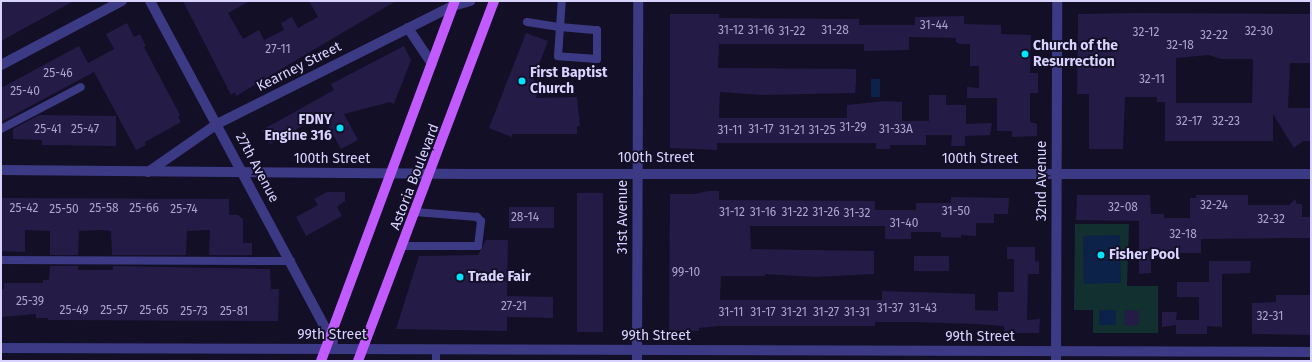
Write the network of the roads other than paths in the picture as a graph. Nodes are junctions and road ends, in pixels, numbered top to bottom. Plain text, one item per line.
1 (122, 1) edge
2 (150, 1) edge
3 (470, 1) edge
4 (494, 1) edge
5 (562, 1) edge
6 (638, 1) edge
7 (1057, 1) edge
8 (454, 3) edge
9 (527, 22) dead end
10 (560, 27) junction
11 (408, 28) junction
12 (432, 64) junction
13 (1, 65) edge
14 (81, 87) dead end
15 (217, 124) junction
16 (1, 129) edge
17 (1, 170) edge
18 (148, 172) junction
19 (244, 172) junction
20 (637, 172) junction
21 (391, 173) junction
22 (1056, 173) junction
23 (431, 174) junction
24 (1311, 174) edge
25 (415, 212) junction
26 (403, 246) junction
27 (1, 260) edge
28 (291, 261) junction
29 (330, 336) junction
30 (1, 348) edge
31 (325, 349) junction
32 (337, 349) junction
33 (362, 349) junction
34 (436, 349) junction
35 (637, 350) junction
36 (1311, 352) edge
37 (1056, 356) edge
38 (321, 361) edge
39 (358, 361) edge
40 (436, 361) edge
41 (637, 361) edge

1 - 13 street
2 - 15 street, 27th Avenue
3 - 8 street, Kearney Street
4 - 23 main road, Astoria Boulevard
5 - 10 lane
6 - 20 street, 31st Avenue
7 - 22 street, 32nd Avenue
8 - 11 street, Kearney Street
8 - 12 main road, Astoria Boulevard
9 - 10 lane
10 - 10 lane
11 - 12 street
11 - 15 street, Kearney Street
12 - 21 main road, Astoria Boulevard
14 - 16 lane
15 - 18 street, Kearney Street
15 - 19 street, 27th Avenue
17 - 18 street, 100th Street
18 - 19 street, 100th Street
19 - 21 street, 100th Street
19 - 28 street, 27th Avenue
20 - 22 street, 100th Street
20 - 23 street, 100th Street
20 - 35 street, 31st Avenue
21 - 23 street, 100th Street
21 - 29 main road, Astoria Boulevard
22 - 24 street, 100th Street
22 - 37 street, 32nd Avenue
23 - 25 main road, Astoria Boulevard
25 - 26 main road, Astoria Boulevard
25 - 26 lane
26 - 33 main road, Astoria Boulevard
27 - 28 lane
28 - 29 street, 27th Avenue
29 - 31 main road, Astoria Boulevard
29 - 32 street, 27th Avenue
30 - 31 street, 99th Street
31 - 32 street, 99th Street
31 - 38 main road, Astoria Boulevard
32 - 33 street, 99th Street
33 - 34 street, 99th Street
33 - 39 main road, Astoria Boulevard
34 - 35 street, 99th Street
34 - 40 lane
35 - 37 street, 99th Street
35 - 41 street, 31st Avenue
36 - 37 street, 99th Street

